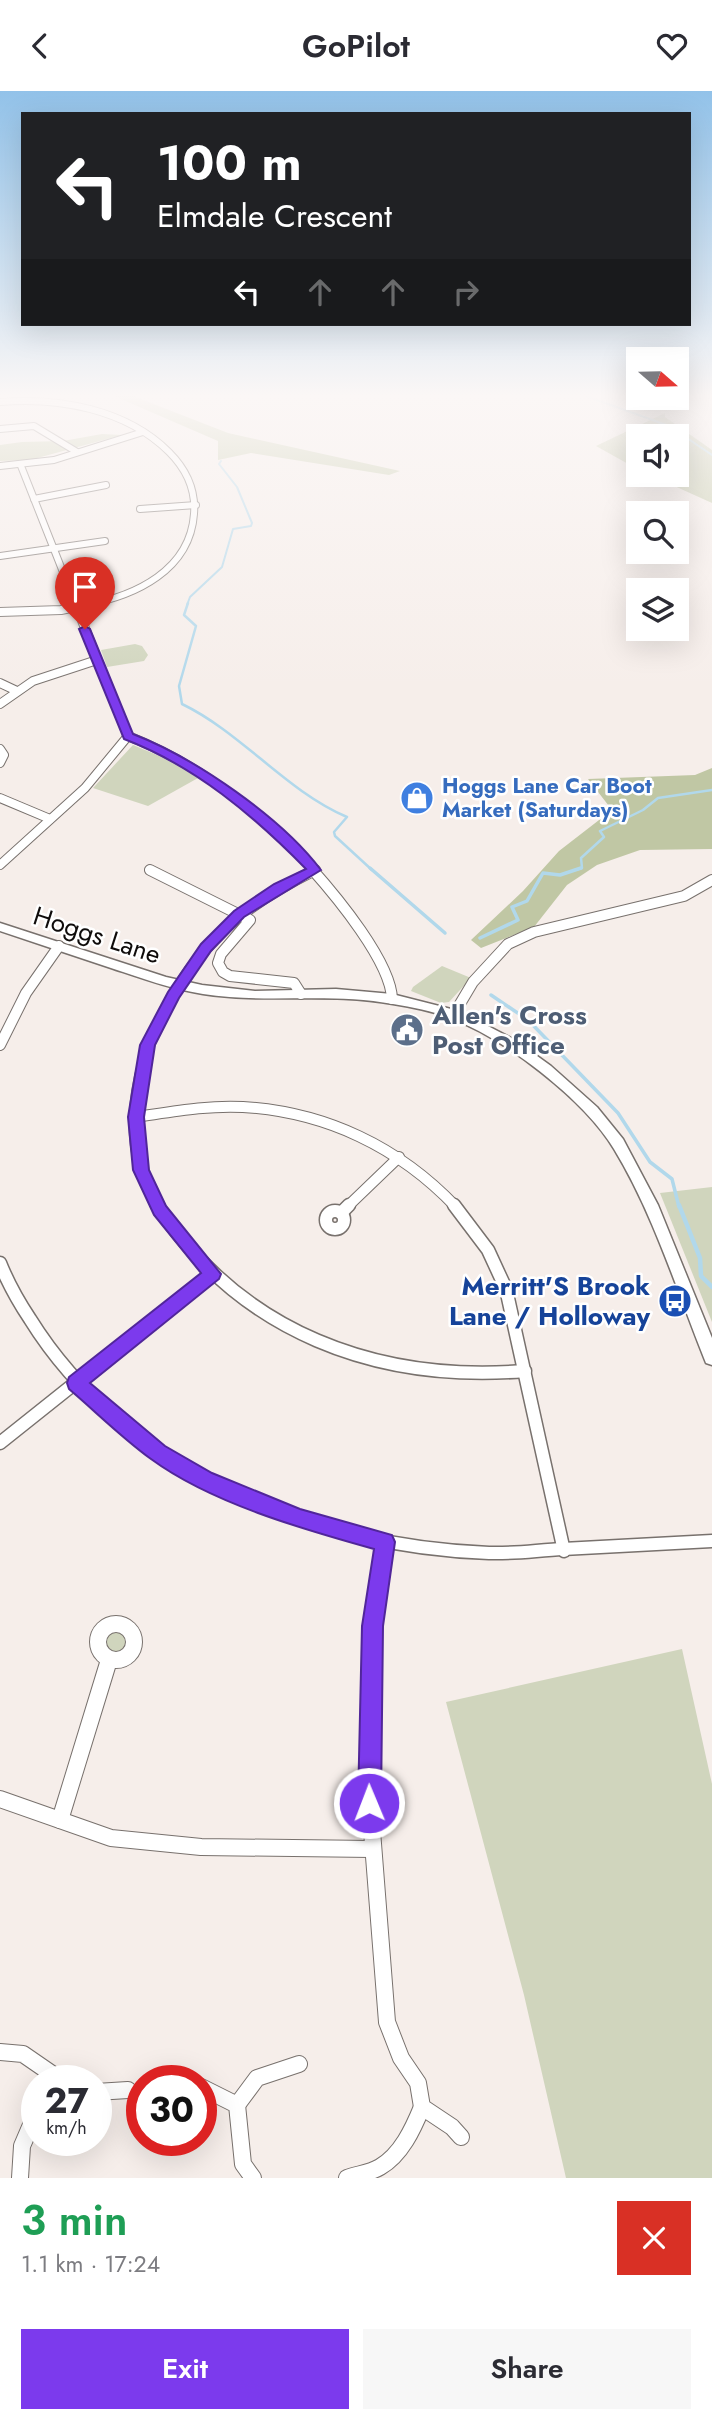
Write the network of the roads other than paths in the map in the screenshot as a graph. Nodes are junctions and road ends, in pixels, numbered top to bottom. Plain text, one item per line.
1 (32, 493) edge
2 (63, 493) edge
3 (194, 493) edge
4 (34, 499) junction
5 (196, 505) junction
6 (140, 509) dead end
7 (105, 541) dead end
8 (52, 549) junction
9 (0, 556) edge
10 (76, 609) junction
11 (0, 612) edge
12 (97, 660) junction
13 (0, 683) edge
14 (17, 691) junction
15 (0, 704) edge
16 (128, 736) junction
17 (0, 749) edge
18 (0, 763) edge
19 (1, 798) edge
20 (50, 819) junction
21 (0, 865) edge
22 (150, 870) dead end
23 (315, 870) junction
24 (712, 880) edge
25 (664, 902) junction
26 (239, 914) junction
27 (672, 914) dead end
28 (0, 927) edge
29 (59, 946) junction
30 (180, 985) junction
31 (301, 994) junction
32 (392, 999) junction
33 (454, 1014) junction
34 (0, 1045) edge
35 (136, 1117) junction
36 (399, 1157) junction
37 (341, 1213) dead end
38 (0, 1263) edge
39 (212, 1274) junction
40 (3, 1283) edge
41 (712, 1358) edge
42 (525, 1371) junction
43 (76, 1383) junction
44 (0, 1443) edge
45 (385, 1542) junction
46 (712, 1542) edge
47 (564, 1551) junction
48 (109, 1660) dead end
49 (0, 1799) edge
50 (60, 1820) junction
51 (372, 1849) junction
52 (0, 2052) edge
53 (299, 2064) dead end
54 (38, 2065) edge
55 (217, 2095) edge
56 (237, 2105) junction
57 (422, 2107) junction
58 (461, 2137) dead end
59 (21, 2156) edge
60 (20, 2178) edge
61 (253, 2178) edge
62 (347, 2178) edge

1 - 4 street
2 - 4 street
3 - 5 street
4 - 8 street
5 - 6 street
5 - 10 street
7 - 8 street
8 - 9 street
8 - 10 street
10 - 11 street
10 - 12 street
12 - 14 street
12 - 16 street
13 - 14 street
14 - 15 street
16 - 20 street
16 - 23 street
17 - 18 street
19 - 20 street
20 - 21 street
22 - 26 street
23 - 26 street
23 - 32 street
24 - 25 street
25 - 27 street
25 - 33 street
26 - 30 street
26 - 31 street
28 - 29 street, Hoggs Lane
29 - 30 street, Hoggs Lane
29 - 34 street
30 - 31 street, Hoggs Lane
30 - 35 street
31 - 32 street, Hoggs Lane
32 - 33 street, Hoggs Lane
33 - 41 street, Hoggs Lane
35 - 36 street
35 - 39 street
36 - 37 street
36 - 42 street
38 - 40 street
39 - 42 street
39 - 43 street
40 - 43 street
42 - 47 street
43 - 44 street
43 - 45 street
45 - 47 street
45 - 51 street
46 - 47 street
48 - 50 street
49 - 50 street
50 - 51 street
51 - 57 street
52 - 54 street
53 - 56 street
55 - 56 street
56 - 61 street
57 - 58 street
57 - 62 street
59 - 60 street

